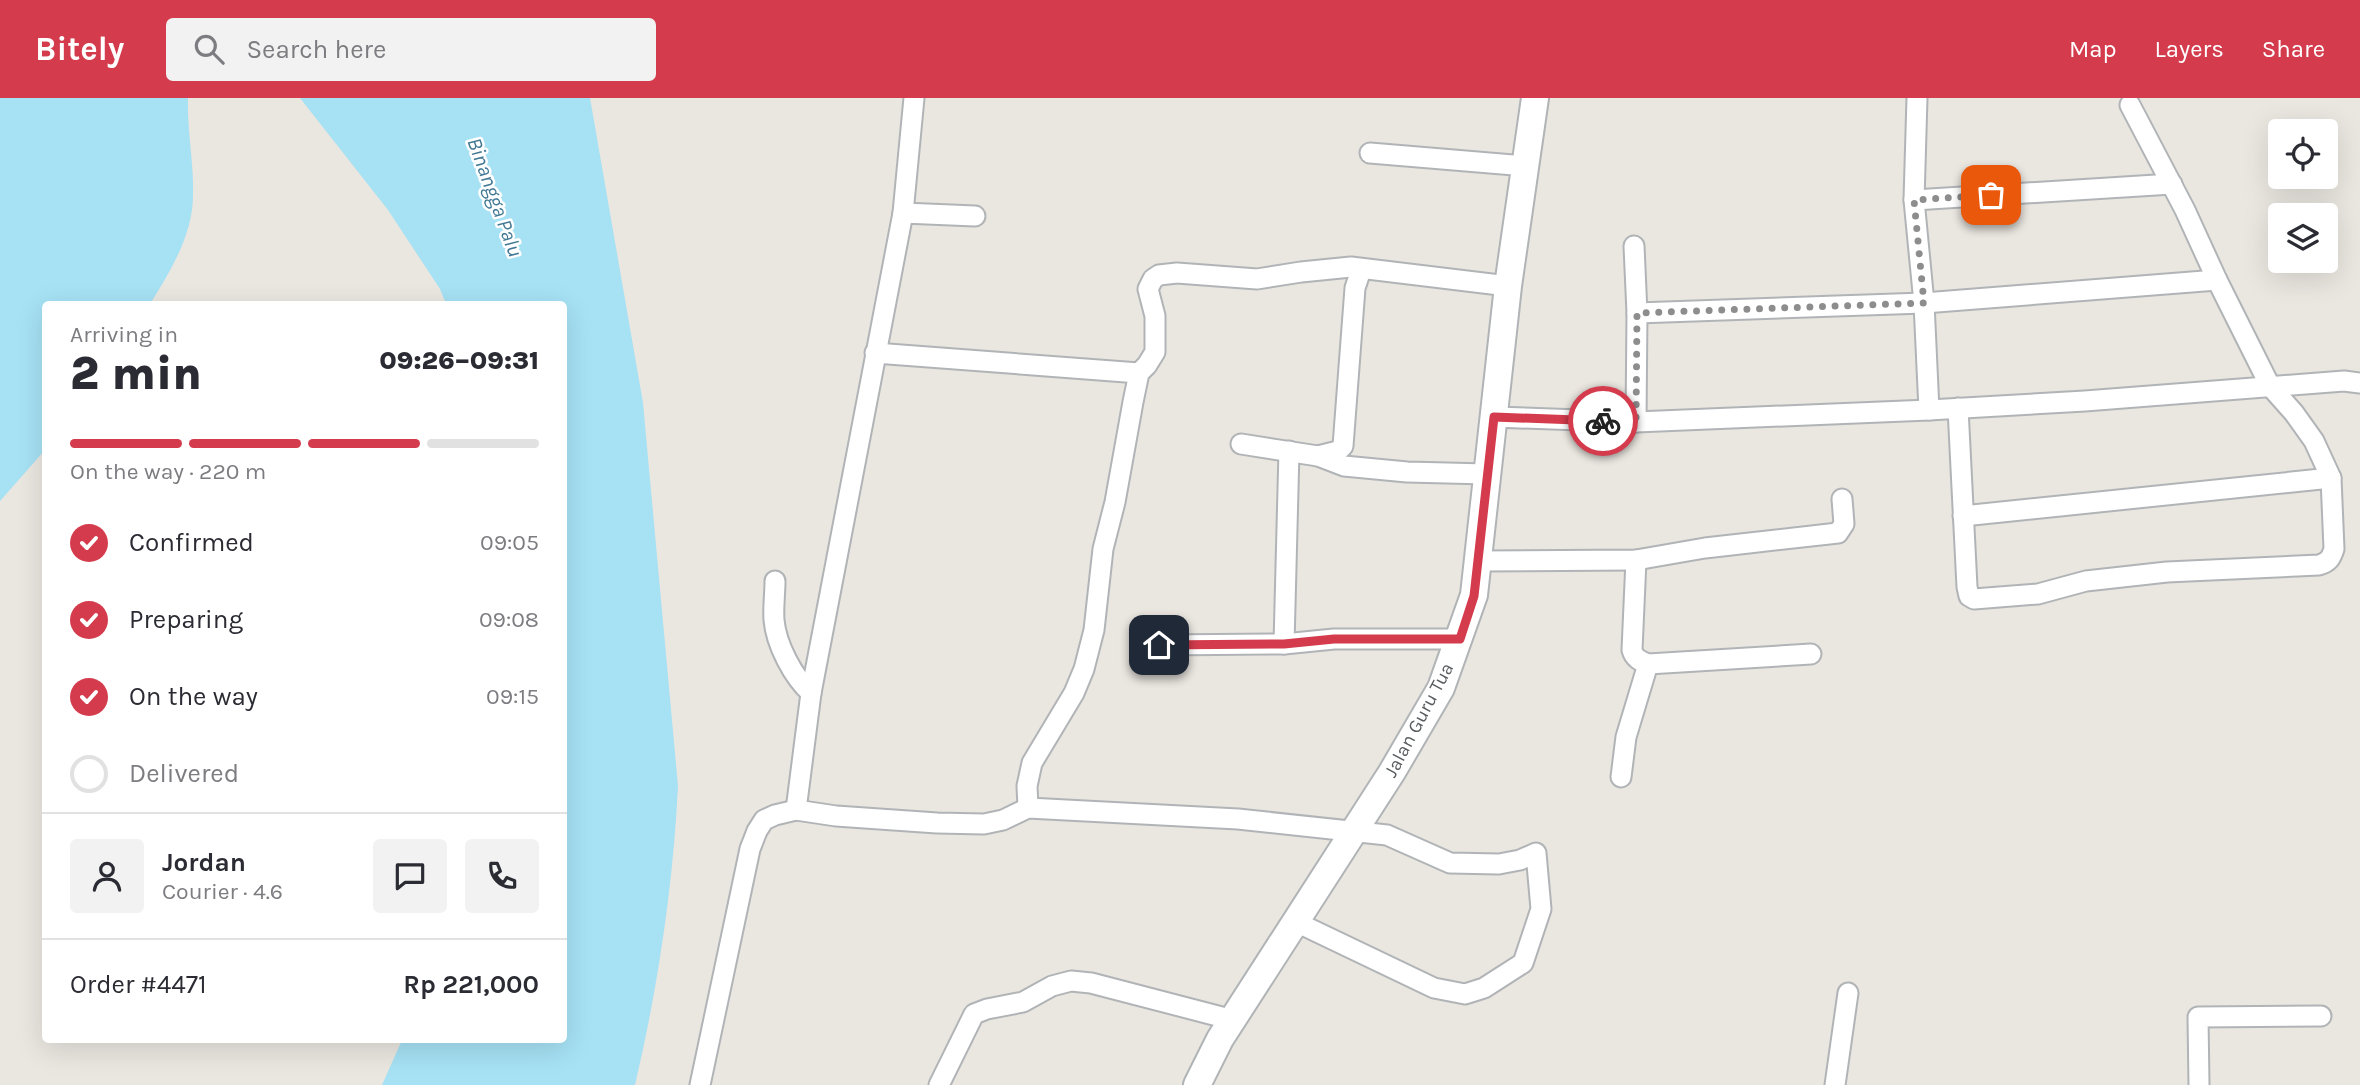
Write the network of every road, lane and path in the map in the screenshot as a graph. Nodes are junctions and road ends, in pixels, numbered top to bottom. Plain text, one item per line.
1 (914, 98) edge
2 (1535, 98) edge
3 (1917, 98) edge
4 (2130, 105) dead end
5 (1370, 153) dead end
6 (1526, 166) junction
7 (2172, 184) junction
8 (1914, 200) junction
9 (902, 213) junction
10 (975, 216) dead end
11 (1634, 246) dead end
12 (1361, 270) junction
13 (2217, 280) junction
14 (1508, 286) junction
15 (1924, 303) junction
16 (1637, 313) junction
17 (875, 353) junction
18 (1139, 373) junction
19 (2360, 383) edge
20 (2270, 386) junction
21 (1958, 408) junction
22 (1929, 410) junction
23 (1494, 417) junction
24 (1636, 422) junction
25 (1241, 444) dead end
26 (1289, 451) junction
27 (1318, 456) junction
28 (1487, 474) junction
29 (2331, 478) junction
30 (1842, 499) dead end
31 (1963, 516) junction
32 (1636, 560) junction
33 (1478, 561) junction
34 (775, 581) dead end
35 (1460, 639) junction
36 (1284, 644) junction
37 (1159, 645) dead end
38 (1811, 654) dead end
39 (1648, 664) junction
40 (811, 693) junction
41 (1621, 778) dead end
42 (1028, 808) junction
43 (796, 810) junction
44 (1355, 831) junction
45 (1296, 922) junction
46 (1848, 993) dead end
47 (2320, 1016) dead end
48 (1233, 1020) junction
49 (700, 1085) edge
50 (939, 1085) edge
51 (1196, 1085) edge
52 (1835, 1085) edge
53 (2199, 1085) edge

1 - 9 street
2 - 6 main road, Jalan Guru Tua
3 - 8 street
4 - 7 street
5 - 6 street
6 - 14 main road, Jalan Guru Tua
7 - 8 street
7 - 13 street
8 - 15 street
9 - 10 street
9 - 17 street
11 - 16 street
12 - 14 street
12 - 18 street
12 - 27 street
13 - 15 street
13 - 20 street
14 - 23 main road, Jalan Guru Tua
15 - 16 street
15 - 22 street
16 - 24 street
17 - 18 street
17 - 40 street
18 - 42 street
19 - 20 street
20 - 21 street
20 - 29 street
21 - 22 street
21 - 31 street
22 - 24 street
23 - 24 street
23 - 28 main road, Jalan Guru Tua
25 - 26 street
26 - 27 street
26 - 36 street
27 - 28 street
28 - 33 main road, Jalan Guru Tua
29 - 31 street
29 - 31 street
30 - 32 street
32 - 33 street
32 - 39 street
33 - 35 main road, Jalan Guru Tua
34 - 40 street
35 - 36 street
35 - 44 main road, Jalan Guru Tua
36 - 37 street
38 - 39 street
39 - 41 street
40 - 43 street
42 - 43 street
42 - 44 street
43 - 49 street
44 - 45 main road, Jalan Guru Tua
44 - 45 street
45 - 48 main road, Jalan Guru Tua
46 - 52 street
47 - 53 street
48 - 50 street
48 - 51 main road, Jalan Guru Tua

